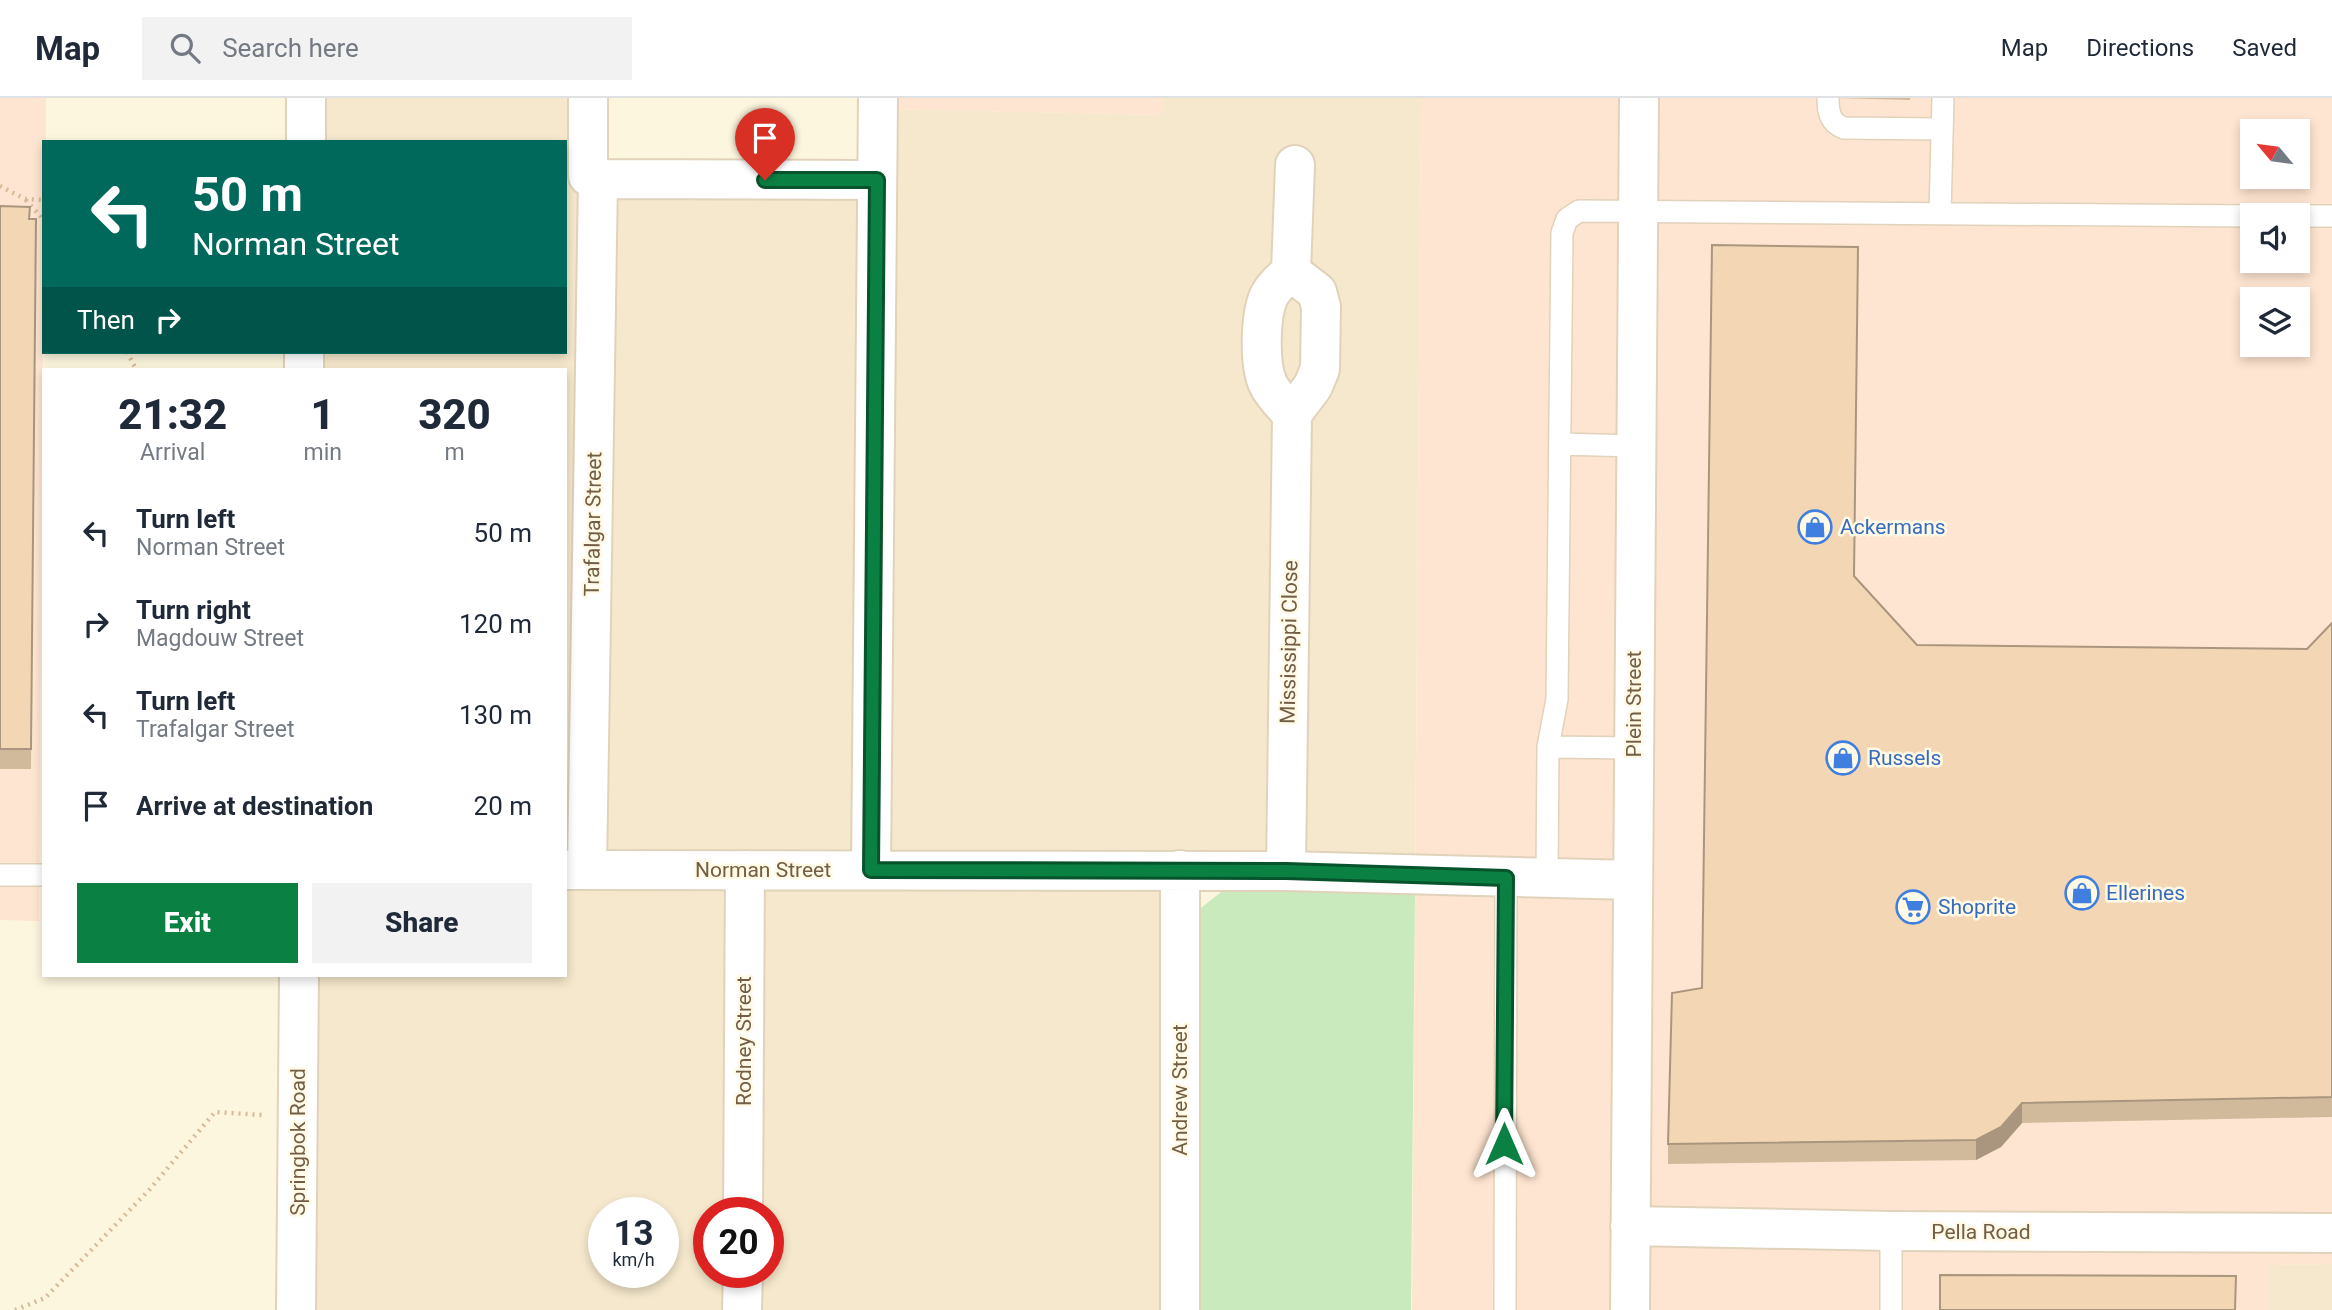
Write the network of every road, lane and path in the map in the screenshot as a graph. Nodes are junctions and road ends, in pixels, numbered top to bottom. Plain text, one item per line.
1 (306, 98) edge
2 (588, 98) edge
3 (878, 98) edge
4 (1640, 98) edge
5 (1828, 98) edge
6 (1942, 98) edge
7 (1942, 129) junction
8 (306, 140) edge
9 (1295, 165) dead end
10 (598, 179) junction
11 (877, 180) junction
12 (0, 186) edge
13 (26, 199) junction
14 (42, 200) edge
15 (1640, 212) junction
16 (1940, 213) junction
17 (2240, 216) edge
18 (2310, 216) edge
19 (2332, 216) edge
20 (42, 218) edge
21 (1291, 272) junction
22 (1292, 414) junction
23 (1561, 444) junction
24 (1636, 446) junction
25 (1548, 747) junction
26 (1633, 748) junction
27 (576, 870) edge
28 (745, 870) junction
29 (871, 870) junction
30 (1180, 870) junction
31 (1286, 871) junction
32 (0, 875) edge
33 (42, 876) edge
34 (1506, 878) junction
35 (1547, 878) junction
36 (1632, 880) junction
37 (299, 977) edge
38 (298, 1117) junction
39 (743, 1197) edge
40 (1630, 1226) junction
41 (1891, 1231) junction
42 (2332, 1233) edge
43 (743, 1288) edge
44 (15, 1310) edge
45 (296, 1310) edge
46 (742, 1310) edge
47 (1180, 1310) edge
48 (1505, 1310) edge
49 (1630, 1310) edge
50 (1891, 1310) edge

1 - 8 street
2 - 10 street, Trafalgar Street
3 - 11 street
4 - 15 street, Plein Street
5 - 7 lane
6 - 7 lane
7 - 16 lane
9 - 21 street
10 - 11 street
10 - 27 street, Trafalgar Street
11 - 29 street
12 - 13 path
13 - 14 path
13 - 20 path
15 - 16 lane
15 - 23 lane
15 - 24 street, Plein Street
16 - 17 lane
18 - 19 lane
21 - 22 street
21 - 22 street
22 - 31 street, Mississippi Close
23 - 24 lane
23 - 25 lane
24 - 26 street, Plein Street
25 - 26 lane
25 - 35 lane
26 - 36 street, Plein Street
27 - 28 street, Norman Street
28 - 29 street, Norman Street
28 - 39 street, Rodney Street
29 - 30 street, Norman Street
30 - 31 street, Norman Street
30 - 47 street, Andrew Street
31 - 34 street, Norman Street
32 - 33 lane
34 - 35 street, Norman Street
34 - 48 lane
35 - 36 street, Norman Street
36 - 40 street, Plein Street
37 - 38 street, Springbok Road
38 - 44 path
38 - 45 street, Springbok Road
40 - 41 street, Pella Road
40 - 49 street, Plein Street
41 - 42 street, Pella Road
41 - 50 lane
43 - 46 street

